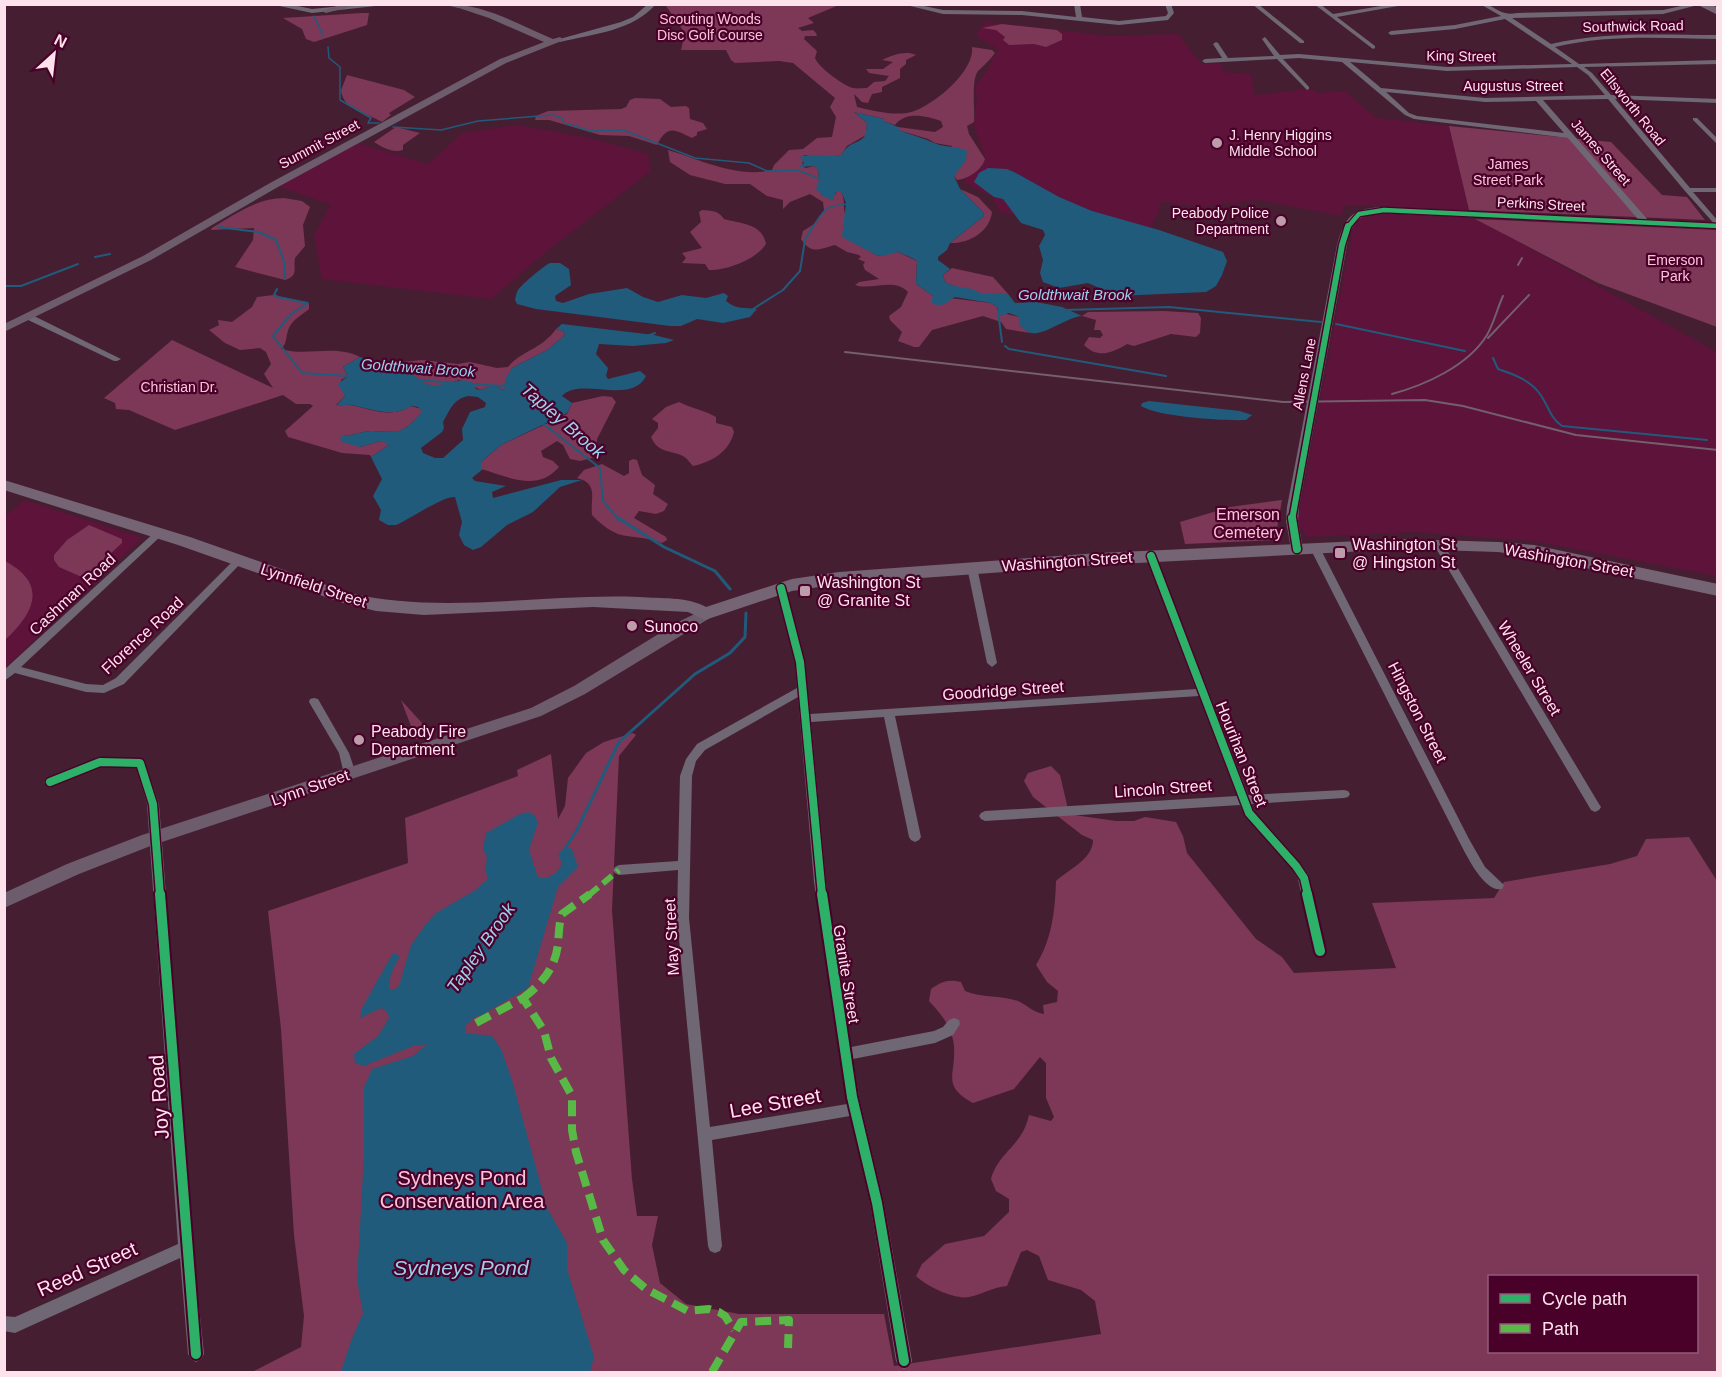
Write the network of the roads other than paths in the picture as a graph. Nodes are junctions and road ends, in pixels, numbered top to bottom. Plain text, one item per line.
1 (273, 4) edge
2 (356, 4) edge
3 (391, 4) edge
4 (444, 4) edge
5 (653, 4) edge
6 (904, 4) edge
7 (954, 4) edge
8 (1017, 4) edge
9 (1077, 4) edge
10 (1168, 4) edge
11 (1254, 4) edge
12 (1316, 4) edge
13 (1407, 4) edge
14 (1482, 4) edge
15 (1700, 4) edge
16 (458, 5) edge
17 (326, 11) junction
18 (954, 12) junction
19 (1018, 12) junction
20 (1718, 12) edge
21 (1331, 16) junction
22 (1504, 17) junction
23 (1079, 19) junction
24 (532, 33) junction
25 (1391, 33) dead end
26 (1718, 37) edge
27 (1265, 39) dead end
28 (556, 41) junction
29 (1302, 42) dead end
30 (1215, 44) dead end
31 (1551, 46) junction
32 (1373, 47) dead end
33 (1279, 58) junction
34 (1226, 59) junction
35 (1345, 60) junction
36 (503, 61) junction
37 (1205, 61) dead end
38 (1718, 62) edge
39 (1582, 67) junction
40 (1307, 88) dead end
41 (1380, 90) junction
42 (1611, 98) junction
43 (1538, 99) junction
44 (1718, 101) edge
45 (1695, 120) dead end
46 (1571, 136) junction
47 (1718, 143) edge
48 (1687, 190) junction
49 (1718, 190) edge
50 (1363, 212) joint
51 (1645, 222) junction
52 (1718, 226) edge
53 (29, 317) junction
54 (4, 329) edge
55 (117, 359) dead end
56 (4, 485) edge
57 (159, 533) junction
58 (1439, 545) junction
59 (1316, 548) junction
60 (1297, 549) junction
61 (1151, 556) junction
62 (239, 560) junction
63 (972, 567) junction
64 (781, 588) junction
65 (1718, 590) edge
66 (705, 614) junction
67 (992, 663) dead end
68 (9, 673) edge
69 (802, 690) junction
70 (1203, 692) junction
71 (315, 702) dead end
72 (889, 713) junction
73 (806, 718) junction
74 (350, 774) junction
75 (50, 782) dead end
76 (1344, 794) dead end
77 (1244, 800) junction
78 (1595, 807) dead end
79 (985, 816) dead end
80 (915, 837) dead end
81 (155, 838) junction
82 (685, 865) junction
83 (619, 870) dead end
84 (1497, 885) dead end
85 (4, 901) edge
86 (1320, 951) dead end
87 (954, 1024) dead end
88 (845, 1054) junction
89 (854, 1109) junction
90 (704, 1135) junction
91 (715, 1246) dead end
92 (186, 1248) junction
93 (4, 1323) edge
94 (196, 1354) dead end
95 (904, 1361) dead end

1 - 17 street
2 - 17 main road
3 - 17 street
4 - 16 street
5 - 28 street, Summit Street
6 - 18 street
7 - 18 street
8 - 19 street
9 - 23 street
10 - 23 street
11 - 29 street
12 - 21 street
13 - 21 street
14 - 22 street, Ellsworth Road
15 - 20 main road
15 - 22 street
16 - 24 main road
16 - 28 main road
18 - 19 street
19 - 23 street
21 - 32 street
22 - 25 street
22 - 31 street, Ellsworth Road
24 - 28 main road
24 - 36 main road
26 - 31 street, Southwick Road
27 - 33 street
28 - 36 main road, Summit Street
30 - 34 street
31 - 39 street, Ellsworth Road
33 - 34 street, King Street
33 - 35 street, King Street
33 - 40 street
34 - 37 street, King Street
35 - 39 street, King Street
35 - 41 street
36 - 53 main road, Summit Street
38 - 39 street, King Street
39 - 42 street, Ellsworth Road
41 - 43 street, Augustus Street
41 - 46 street
42 - 43 street, Augustus Street
42 - 44 street, Augustus Street
42 - 48 street, Ellsworth Road
43 - 46 street, James Street
45 - 47 street
46 - 51 street, James Street
48 - 49 street
48 - 52 street, Ellsworth Road
50 - 51 street, Perkins Street
50 - 60 street, Allens Lane
51 - 52 street, Perkins Street
53 - 54 main road, Summit Street
53 - 55 street
56 - 57 main road, Lynnfield Street
57 - 62 main road, Lynnfield Street
57 - 68 street, Cashman Road
58 - 59 main road, Washington Street
58 - 65 main road, Washington Street
58 - 78 street, Wheeler Street
59 - 60 main road, Washington Street
59 - 84 street, Hingston Street
60 - 61 main road, Washington Street
61 - 63 main road, Washington Street
61 - 70 street, Hourihan Street
62 - 66 main road, Lynnfield Street
62 - 68 street, Florence Road
63 - 64 main road, Washington Street
63 - 67 street
64 - 66 main road, Washington Street
64 - 69 street, Granite Street
66 - 74 main road, Lynn Street
69 - 73 street, Granite Street
69 - 82 street, May Street
70 - 72 street, Goodridge Street
70 - 77 street, Hourihan Street
71 - 74 street
72 - 73 street, Goodridge Street
72 - 80 street
73 - 88 street, Granite Street
74 - 81 main road, Lynn Street
75 - 81 street, Joy Road
76 - 77 street, Lincoln Street
77 - 79 street, Lincoln Street
77 - 86 street, Hourihan Street
81 - 85 main road, Lynn Street
81 - 92 street, Joy Road
82 - 83 street
82 - 90 street, May Street
87 - 88 street
88 - 89 street, Granite Street
89 - 90 street, Lee Street
89 - 95 street, Granite Street
90 - 91 street, May Street
92 - 93 street, Reed Street
92 - 94 street, Joy Road

